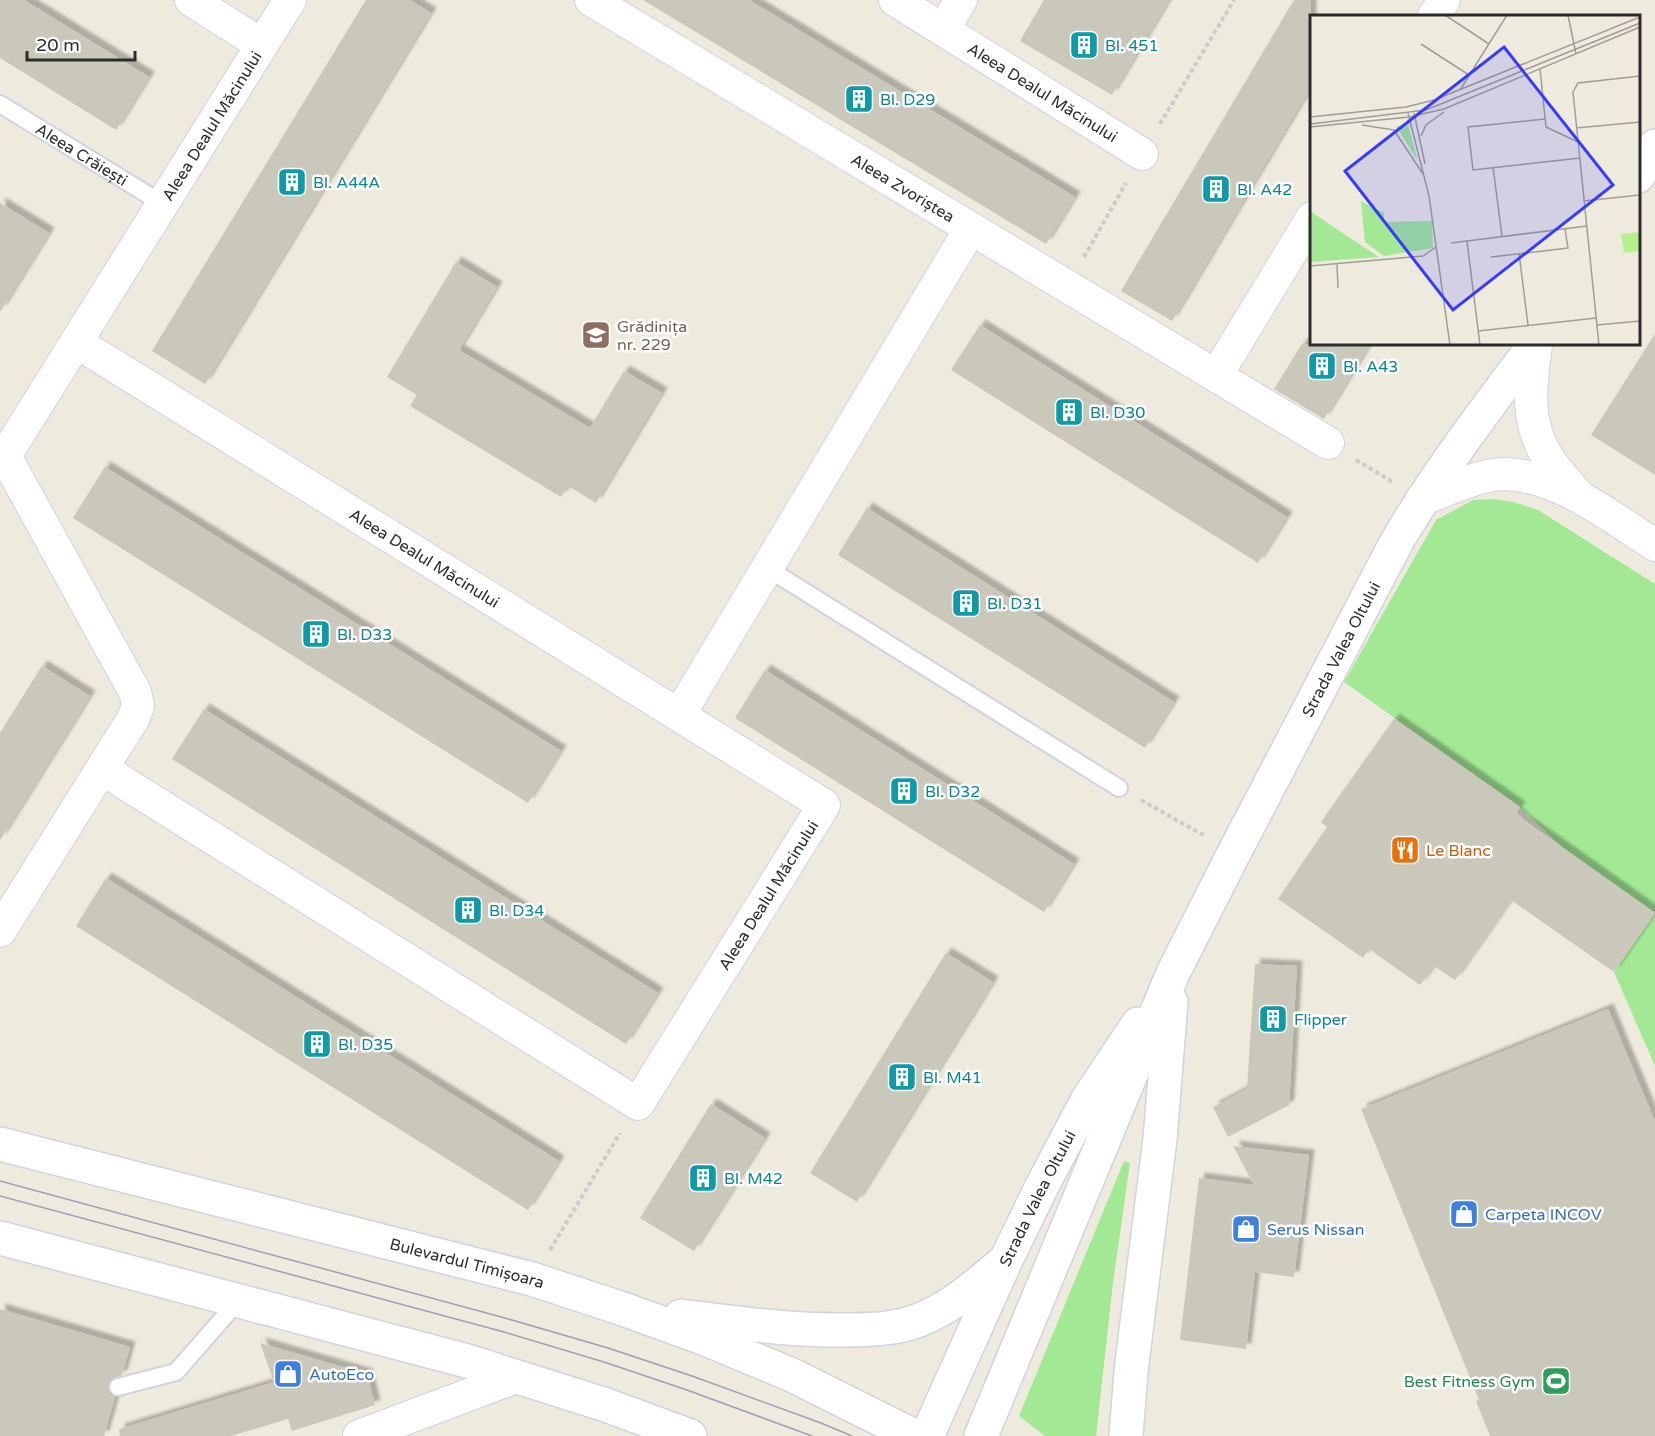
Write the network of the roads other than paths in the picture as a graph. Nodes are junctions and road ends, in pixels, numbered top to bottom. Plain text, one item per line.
1 (190, 0) edge
2 (290, 0) edge
3 (591, 0) edge
4 (894, 0) edge
5 (962, 0) edge
6 (1444, 0) edge
7 (1435, 15) edge
8 (943, 30) junction
9 (262, 45) junction
10 (0, 104) edge
11 (1655, 146) edge
12 (1142, 154) dead end
13 (1640, 172) edge
14 (162, 204) junction
15 (1310, 220) edge
16 (971, 228) junction
17 (76, 342) junction
18 (1535, 345) edge
19 (1536, 345) edge
20 (1216, 376) junction
21 (1328, 443) road end
22 (3, 460) edge
23 (1579, 495) junction
24 (1422, 499) junction
25 (1655, 545) edge
26 (767, 568) junction
27 (680, 715) junction
28 (102, 769) junction
29 (1119, 788) road end
30 (0, 931) edge
31 (1173, 973) junction
32 (0, 1144) edge
33 (0, 1238) edge
34 (1006, 1260) junction
35 (238, 1301) junction
36 (623, 1309) junction
37 (516, 1377) junction
38 (118, 1387) dead end
39 (366, 1435) edge
40 (690, 1436) edge
41 (914, 1436) edge
42 (927, 1436) edge
43 (981, 1436) edge
44 (1126, 1436) edge

1 - 9 street
2 - 9 street, Aleea Dealul Măcinului
3 - 16 street, Aleea Zvoriștea
4 - 8 street, Aleea Dealul Măcinului
5 - 8 street
6 - 7 street
8 - 12 street, Aleea Dealul Măcinului
9 - 14 street, Aleea Dealul Măcinului
10 - 14 lane, Aleea Crăiești
11 - 13 main road
14 - 17 street, Aleea Dealul Măcinului
15 - 20 street
16 - 20 street, Aleea Zvoriștea
16 - 26 street
17 - 22 street, Aleea Dealul Măcinului
17 - 27 street, Aleea Dealul Măcinului
18 - 24 main road, Strada Valea Oltului
19 - 23 street
20 - 21 street, Aleea Zvoriștea
22 - 28 street, Aleea Dealul Măcinului
23 - 24 street
23 - 25 street
24 - 31 main road, Strada Valea Oltului
26 - 27 street
26 - 29 lane
27 - 28 street, Aleea Dealul Măcinului
28 - 30 street, Aleea Dealul Măcinului
31 - 34 main road, Strada Valea Oltului
31 - 43 main road, Strada Valea Oltului
31 - 44 main road
32 - 36 main road, Bulevardul Timișoara
33 - 35 main road
34 - 36 main road
34 - 42 main road, Strada Valea Oltului
35 - 37 main road
35 - 38 lane
36 - 41 main road, Bulevardul Timișoara
37 - 39 street
37 - 40 main road

